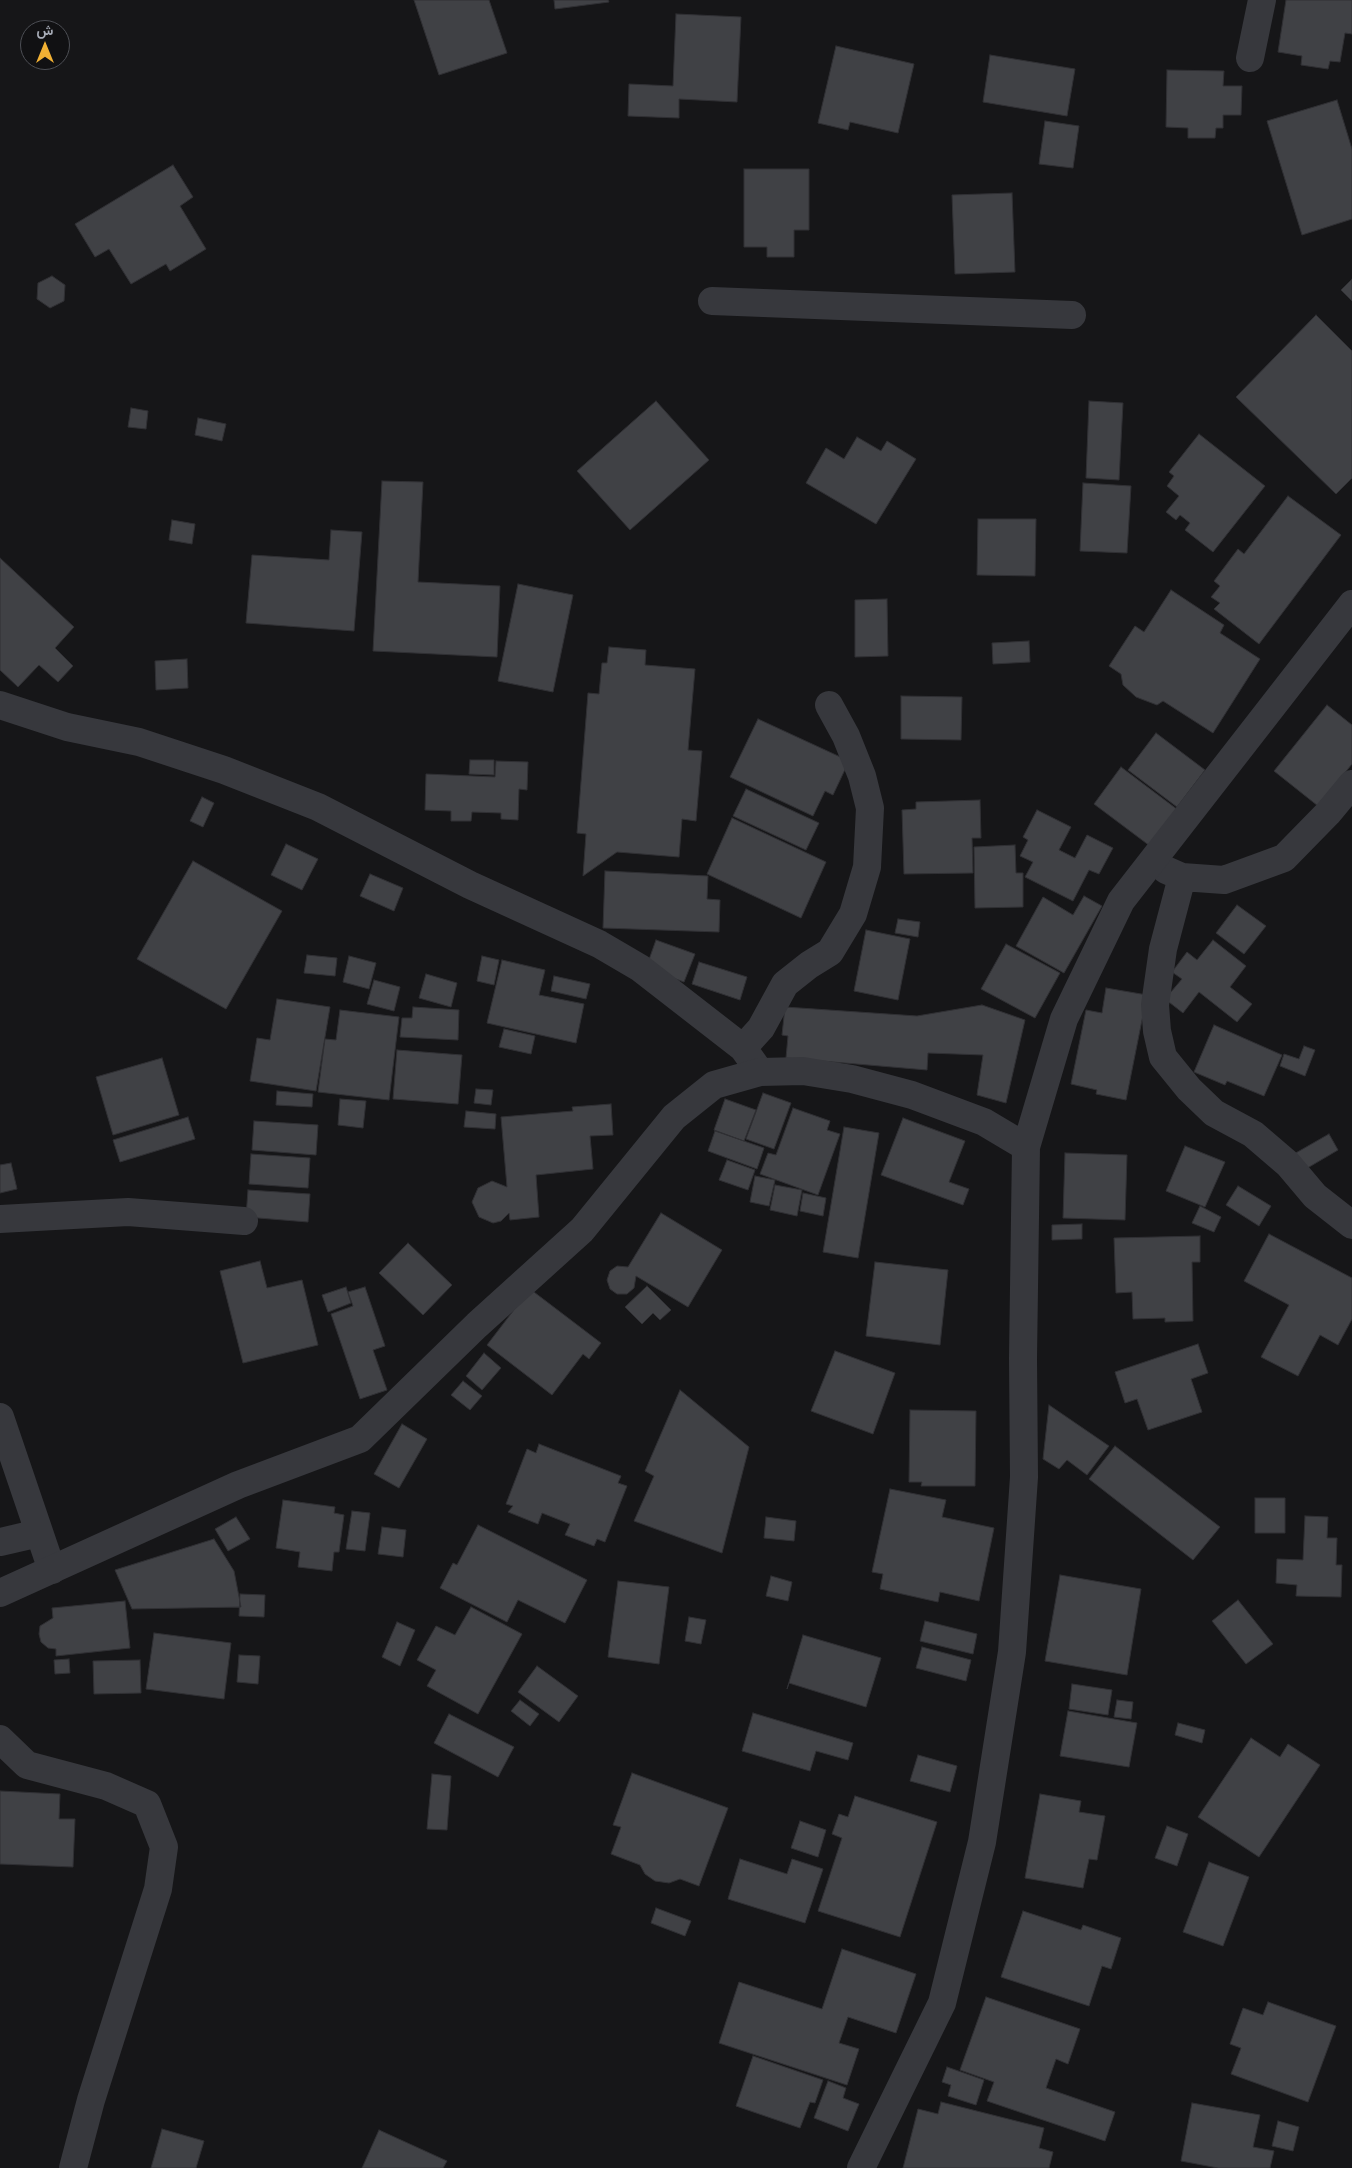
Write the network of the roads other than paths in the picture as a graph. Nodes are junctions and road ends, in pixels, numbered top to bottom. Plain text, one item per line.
1 (1262, 0) edge
2 (1250, 58) dead end
3 (712, 301) dead end
4 (1072, 315) dead end
5 (1352, 604) edge
6 (0, 705) edge
7 (829, 706) dead end
8 (1352, 784) edge
9 (1152, 862) junction
10 (1182, 877) junction
11 (742, 1048) junction
12 (760, 1072) junction
13 (1026, 1147) junction
14 (0, 1219) edge
15 (244, 1221) dead end
16 (1352, 1225) edge
17 (0, 1417) edge
18 (39, 1533) junction
19 (0, 1542) edge
20 (52, 1570) junction
21 (0, 1593) edge
22 (0, 1739) edge
23 (73, 2168) edge
24 (861, 2168) edge

1 - 2 street
3 - 4 street
5 - 9 street
6 - 11 street
7 - 11 street
8 - 10 street
9 - 10 street
9 - 13 street
10 - 16 street
11 - 12 street
12 - 13 street
12 - 20 street
13 - 24 street
14 - 15 street
17 - 18 street
18 - 19 street
18 - 20 street
20 - 21 street
22 - 23 street

